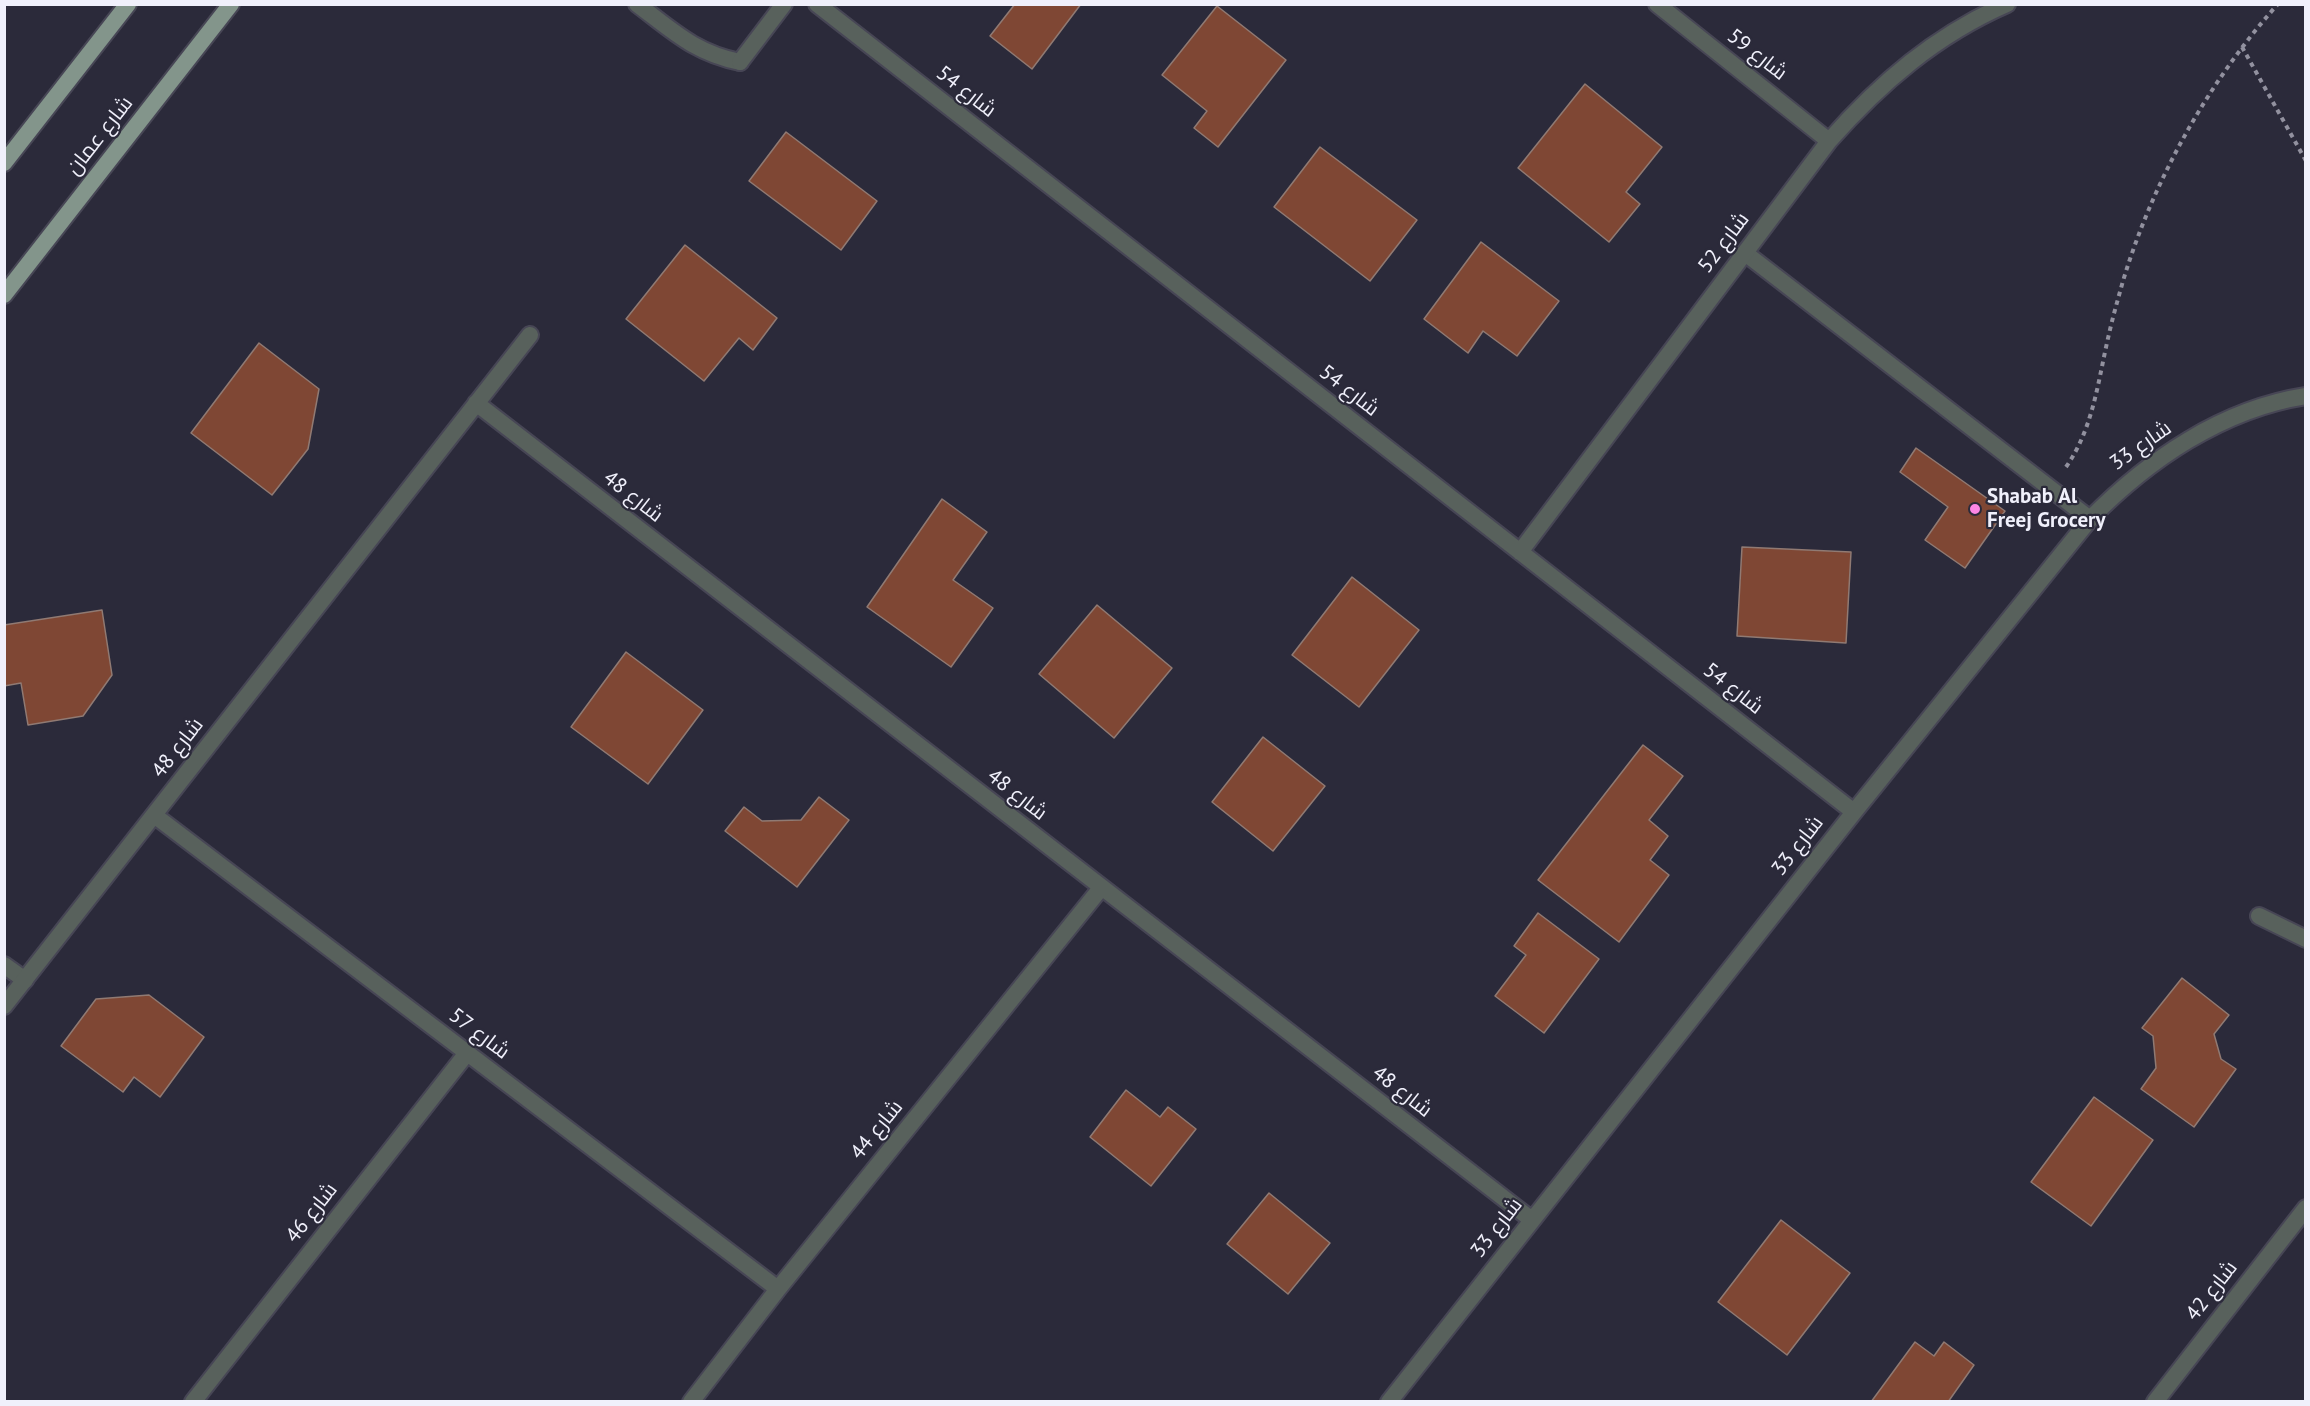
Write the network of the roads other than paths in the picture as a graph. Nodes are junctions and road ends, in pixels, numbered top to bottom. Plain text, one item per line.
1 (128, 4) edge
2 (231, 4) edge
3 (637, 4) edge
4 (784, 4) edge
5 (817, 4) edge
6 (1657, 4) edge
7 (2007, 4) edge
8 (1829, 141) junction
9 (4, 163) edge
10 (1745, 253) junction
11 (4, 295) edge
12 (530, 335) dead end
13 (2306, 396) edge
14 (476, 403) junction
15 (2090, 519) junction
16 (1520, 552) junction
17 (1854, 812) junction
18 (154, 815) junction
19 (1101, 888) junction
20 (2259, 916) dead end
21 (2306, 939) edge
22 (4, 965) edge
23 (25, 980) junction
24 (4, 1006) edge
25 (467, 1053) junction
26 (2306, 1208) edge
27 (1532, 1220) junction
28 (778, 1289) junction
29 (193, 1401) edge
30 (691, 1401) edge
31 (1389, 1401) edge
32 (2155, 1401) edge

1 - 9 main road
2 - 11 main road, شارع عمان
3 - 4 street
5 - 16 street, شارع 54
6 - 8 street, شارع 59
7 - 8 street, شارع 52
8 - 10 street, شارع 52
10 - 15 street
10 - 16 street, شارع 52
12 - 14 street, شارع 48
13 - 15 street, شارع 33
14 - 18 street, شارع 48
14 - 19 street, شارع 48
15 - 17 street, شارع 33
16 - 17 street, شارع 54
17 - 27 street, شارع 33
18 - 23 street, شارع 48
18 - 25 street, شارع 57
19 - 27 street, شارع 48
19 - 28 street, شارع 44
20 - 21 street
22 - 23 street
23 - 24 street, شارع 48
25 - 28 street, شارع 57
25 - 29 street, شارع 46
26 - 32 street, شارع 42
27 - 31 street, شارع 33
28 - 30 street, شارع 44

